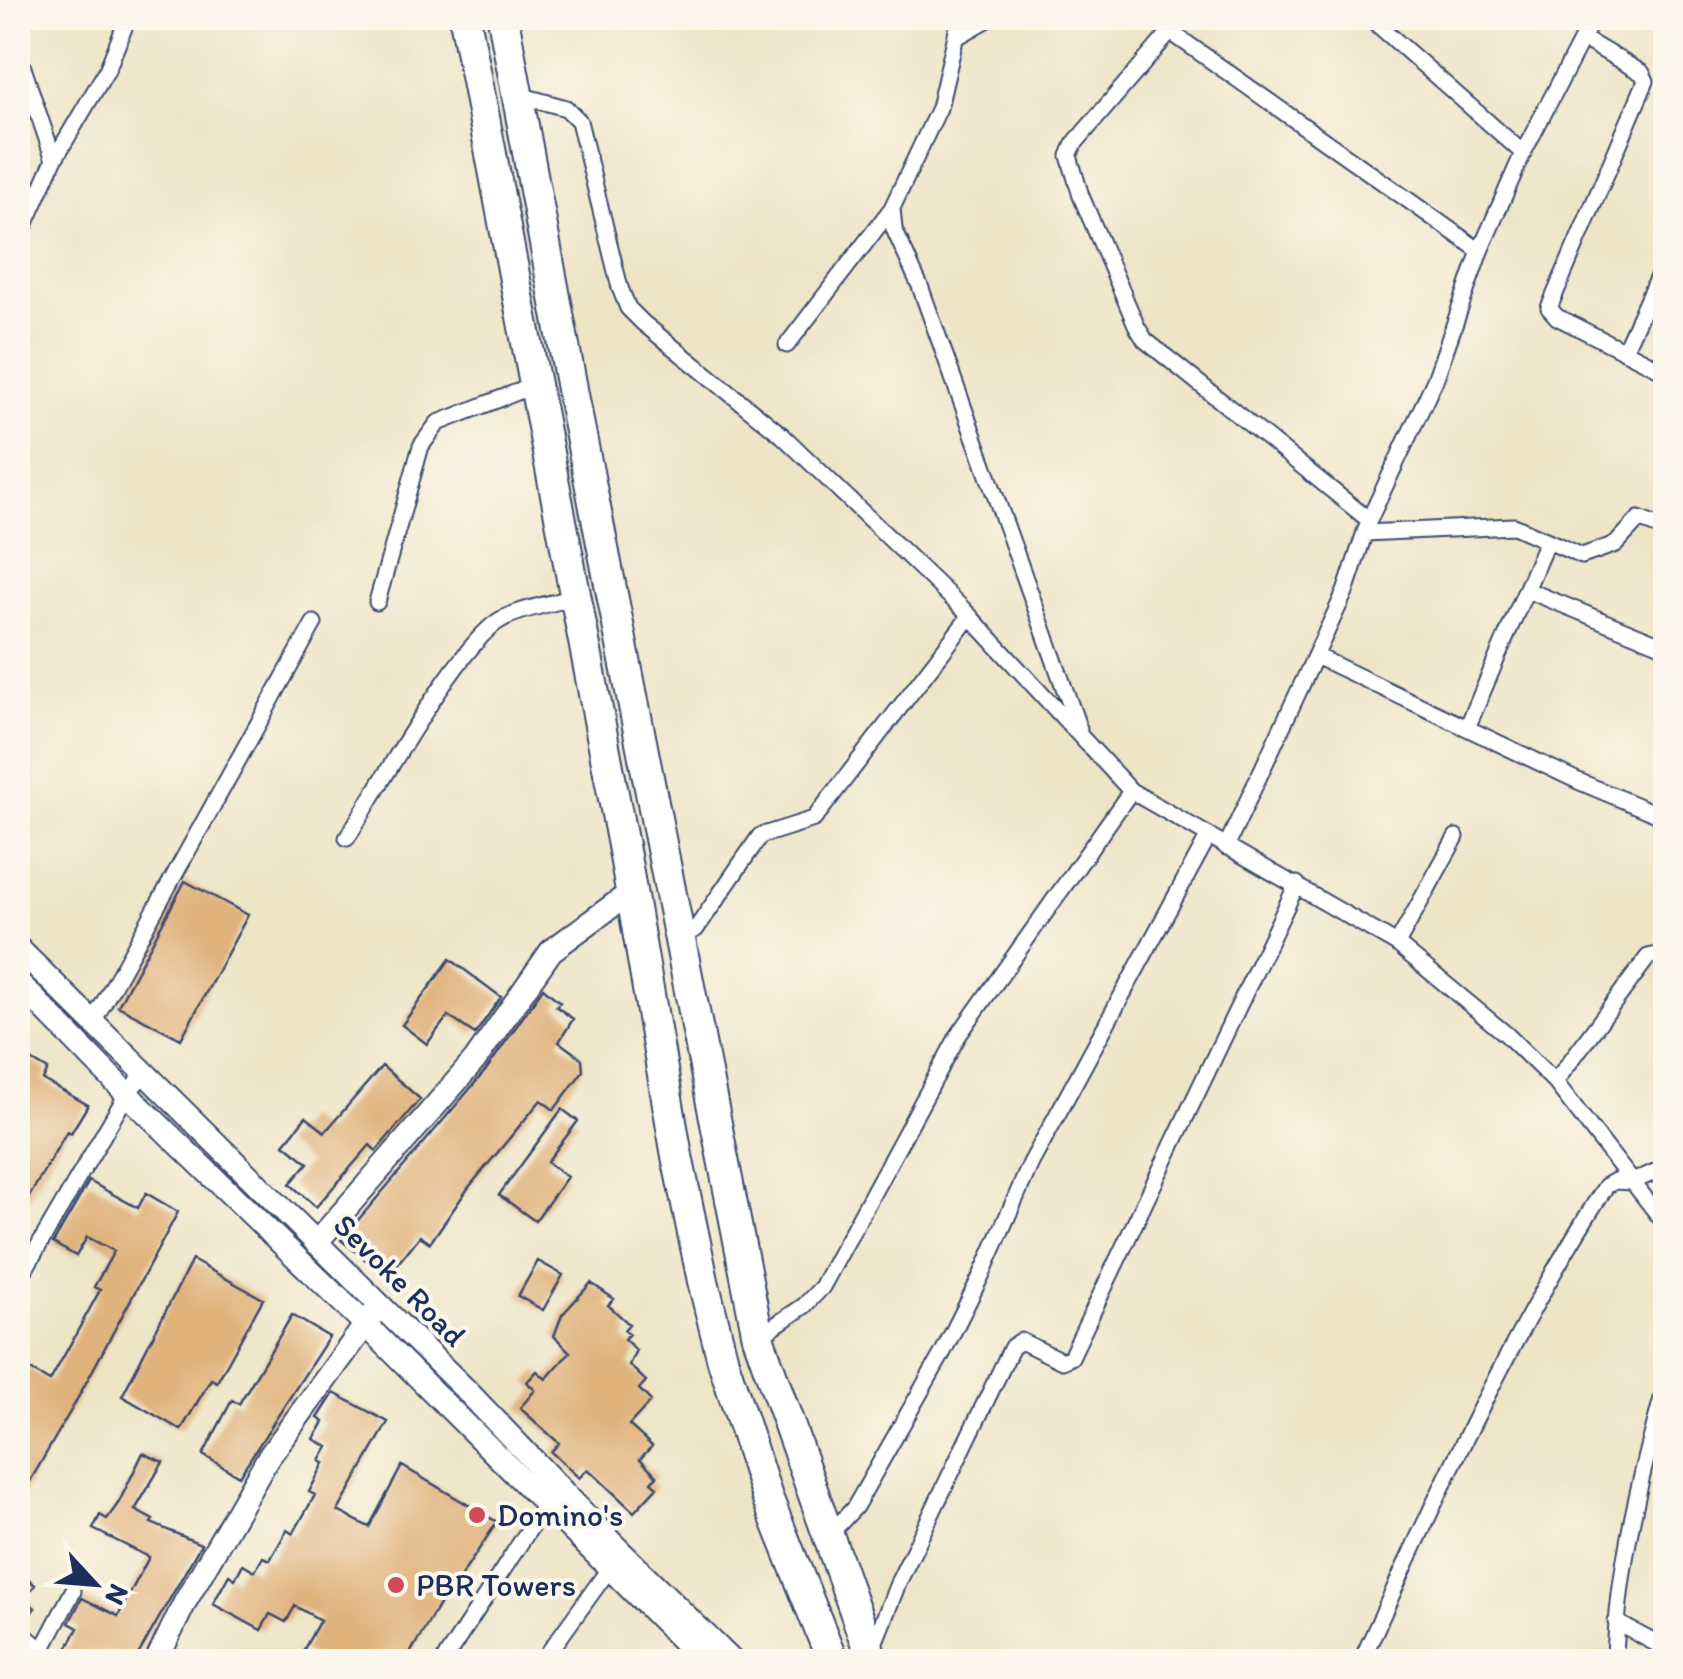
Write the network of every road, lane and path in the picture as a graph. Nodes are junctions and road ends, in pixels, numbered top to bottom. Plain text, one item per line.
1 (128, 18) edge
2 (464, 18) edge
3 (504, 18) edge
4 (960, 18) edge
5 (990, 18) edge
6 (1152, 18) edge
7 (1370, 18) edge
8 (1594, 18) edge
9 (1171, 31) junction
10 (954, 38) junction
11 (1582, 38) junction
12 (18, 54) edge
13 (520, 95) junction
14 (1523, 152) junction
15 (54, 160) junction
16 (892, 208) junction
17 (18, 241) edge
18 (1480, 250) junction
19 (1666, 259) edge
20 (787, 344) dead end
21 (1624, 351) junction
22 (1666, 372) edge
23 (534, 385) junction
24 (1367, 526) junction
25 (1666, 530) edge
26 (1547, 541) junction
27 (1526, 590) junction
28 (575, 596) junction
29 (376, 602) dead end
30 (970, 616) junction
31 (314, 623) dead end
32 (1666, 648) edge
33 (1316, 656) junction
34 (1468, 728) junction
35 (1082, 738) junction
36 (1132, 791) junction
37 (1666, 818) edge
38 (1456, 837) dead end
39 (347, 838) dead end
40 (1208, 838) junction
41 (1226, 847) junction
42 (1297, 884) junction
43 (632, 892) junction
44 (678, 938) junction
45 (1397, 944) junction
46 (18, 948) edge
47 (1666, 952) edge
48 (18, 982) edge
49 (92, 1022) junction
50 (145, 1072) junction
51 (1555, 1082) junction
52 (127, 1094) junction
53 (1666, 1168) edge
54 (1632, 1182) junction
55 (1666, 1225) edge
56 (316, 1242) junction
57 (18, 1281) edge
58 (372, 1315) junction
59 (758, 1337) junction
60 (1666, 1384) edge
61 (546, 1505) junction
62 (827, 1537) junction
63 (609, 1569) junction
64 (73, 1591) dead end
65 (1616, 1622) junction
66 (18, 1630) edge
67 (1666, 1649) edge
68 (39, 1656) edge
69 (867, 1659) edge
70 (156, 1662) edge
71 (443, 1662) edge
72 (542, 1662) edge
73 (704, 1662) edge
74 (733, 1662) edge
75 (833, 1662) edge
76 (1360, 1662) edge
77 (1615, 1662) edge

1 - 15 street
2 - 23 highway
3 - 13 highway
4 - 10 street
5 - 10 street
6 - 9 street
7 - 14 street
8 - 11 street
9 - 18 street
9 - 24 street
10 - 16 street
11 - 14 street
11 - 21 street
12 - 15 street
13 - 30 street
13 - 44 highway
14 - 18 street
15 - 17 street
16 - 20 street
16 - 35 street
18 - 24 street
19 - 21 street
21 - 22 street
23 - 28 highway
23 - 29 street
24 - 26 street
24 - 33 street
25 - 26 street
26 - 27 street
27 - 32 street
27 - 34 street
28 - 39 street
28 - 43 highway
30 - 35 street
30 - 44 street
31 - 49 street
33 - 34 street
33 - 41 street
34 - 37 street
35 - 36 street
36 - 40 street
36 - 59 street
38 - 45 street
40 - 41 street
40 - 62 street
41 - 42 street
42 - 45 street
42 - 69 street
43 - 56 main road
43 - 75 highway
44 - 59 highway
45 - 51 street
46 - 49 main road, Sevoke Road
47 - 51 street
48 - 52 main road, Sevoke Road
49 - 50 main road, Sevoke Road
50 - 52 street
50 - 56 main road, Sevoke Road
51 - 54 street
52 - 57 street
52 - 58 main road, Sevoke Road
53 - 54 street
54 - 55 street
54 - 76 street
56 - 58 main road, Sevoke Road
58 - 61 main road, Sevoke Road
58 - 70 main road
58 - 74 main road, Sevoke Road
59 - 62 highway
60 - 65 street
61 - 63 main road, Sevoke Road
61 - 71 street
62 - 69 highway
63 - 72 street
63 - 73 main road, Sevoke Road
64 - 68 street
65 - 67 street
65 - 77 street
66 - 68 street

